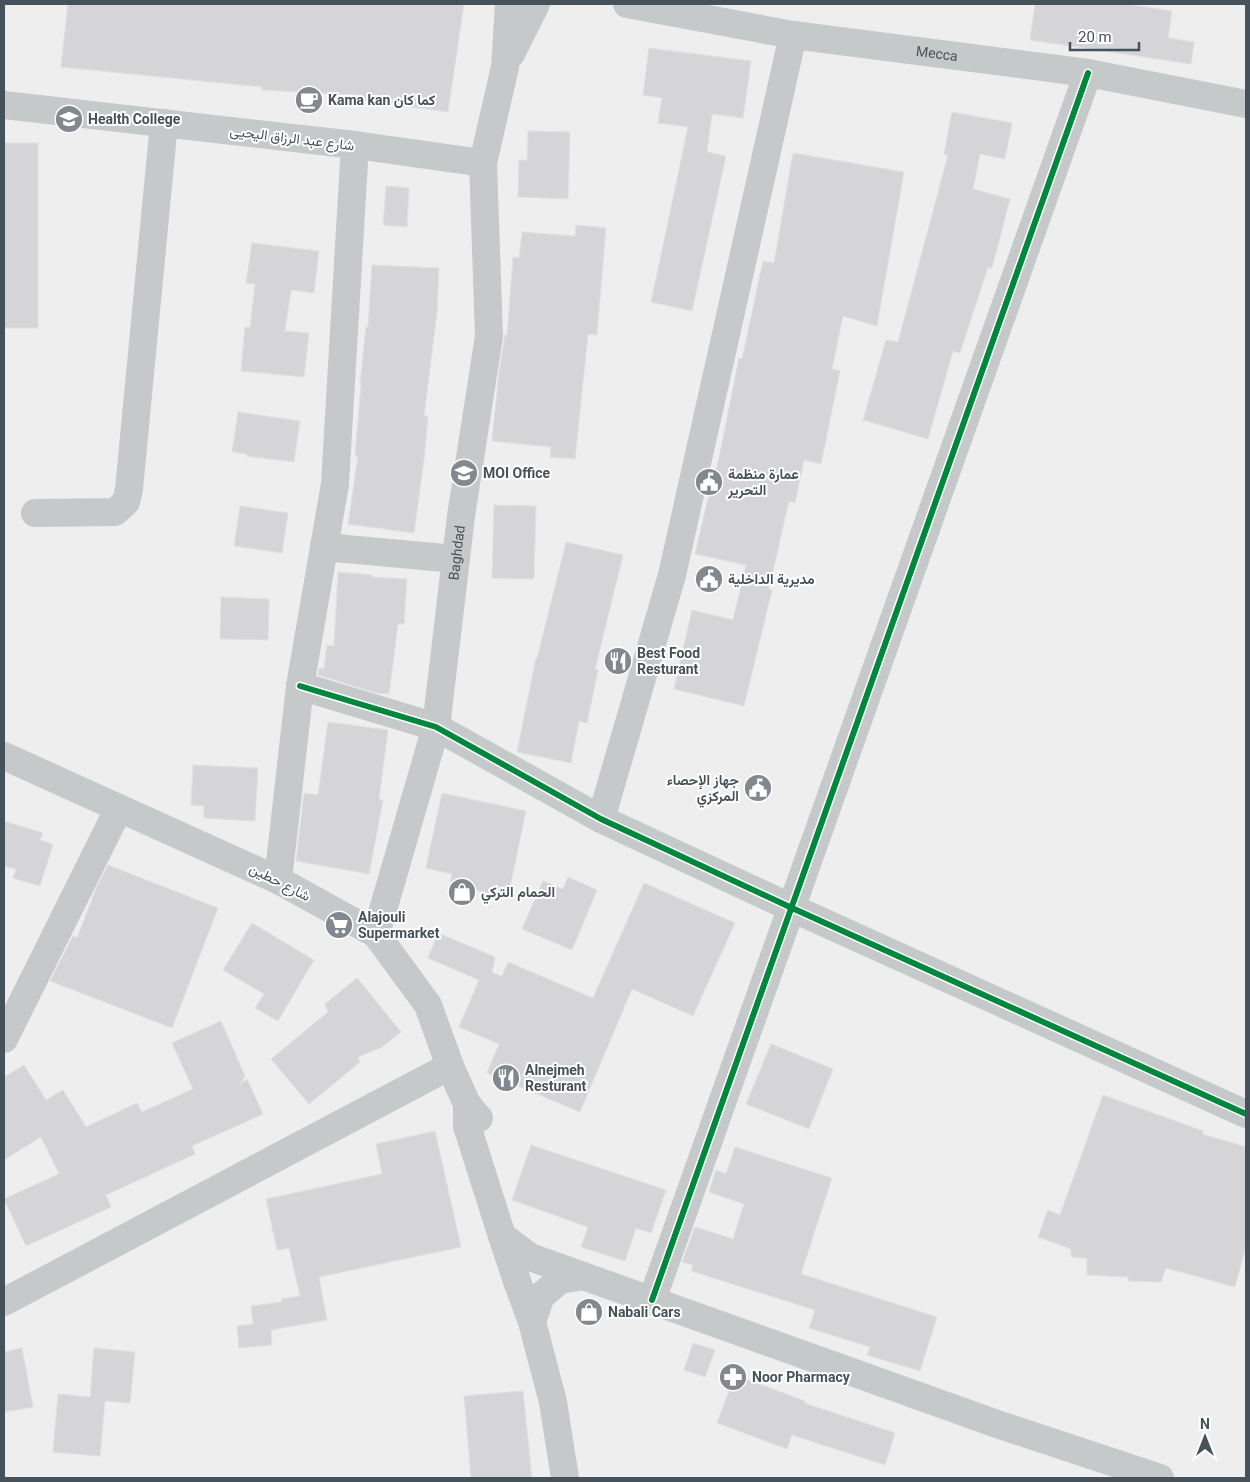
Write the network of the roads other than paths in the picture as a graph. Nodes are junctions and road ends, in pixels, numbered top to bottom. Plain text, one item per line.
1 (509, 4) edge
2 (536, 4) edge
3 (628, 4) edge
4 (793, 35) junction
5 (505, 66) junction
6 (1088, 73) junction
7 (1246, 104) edge
8 (4, 105) edge
9 (164, 124) junction
10 (355, 145) junction
11 (483, 162) junction
12 (35, 513) dead end
13 (324, 547) junction
14 (456, 559) junction
15 (300, 686) junction
16 (436, 727) junction
17 (4, 756) edge
18 (119, 808) junction
19 (601, 819) junction
20 (278, 880) junction
21 (792, 908) junction
22 (376, 934) junction
23 (4, 1040) edge
24 (450, 1066) junction
25 (467, 1104) junction
26 (1246, 1114) edge
27 (502, 1236) junction
28 (535, 1252) junction
29 (583, 1276) junction
30 (518, 1284) junction
31 (652, 1300) junction
32 (4, 1302) edge
33 (532, 1322) junction
34 (565, 1478) edge
35 (1160, 1478) edge

1 - 5 street
2 - 5 street
3 - 4 street, Mecca
4 - 6 street, Mecca
4 - 19 street
5 - 11 street
6 - 7 street, Mecca
6 - 21 street
8 - 9 street, شارع عبد الرزاق اليحيى
9 - 10 street, شارع عبد الرزاق اليحيى
9 - 12 street
10 - 11 street, شارع عبد الرزاق اليحيى
10 - 13 street
11 - 14 street, Baghdad
13 - 14 street
13 - 15 street
14 - 16 street, Baghdad
15 - 16 street
15 - 20 street
16 - 19 street
16 - 22 street, Baghdad
17 - 18 street, شارع حطين
18 - 20 street, شارع حطين
18 - 23 street
19 - 21 street
20 - 22 street, شارع حطين
21 - 26 street
21 - 31 street
22 - 24 street, شارع حطين
24 - 25 street, شارع حطين
24 - 32 street
25 - 27 street
25 - 28 street
27 - 28 street
27 - 30 street
28 - 29 street
28 - 30 street
29 - 31 street
29 - 33 street
30 - 33 street
31 - 35 street
33 - 34 street

